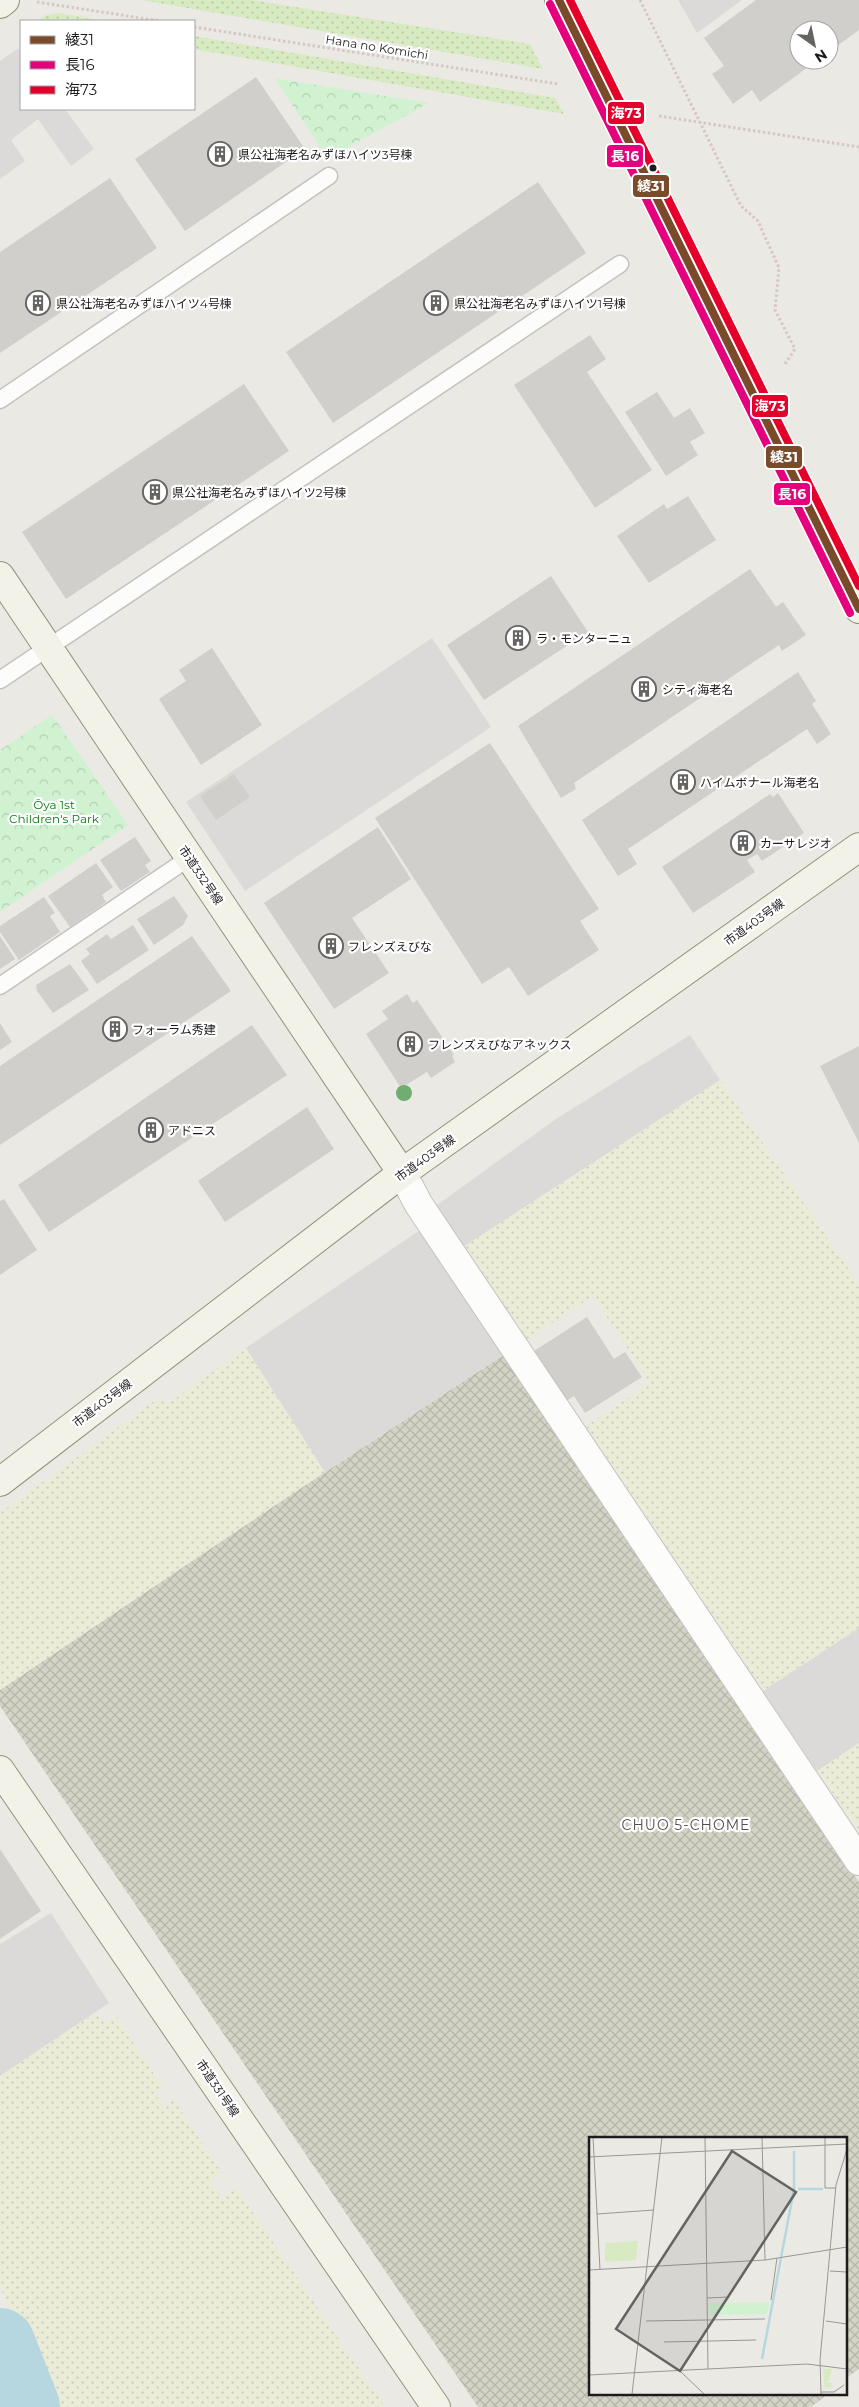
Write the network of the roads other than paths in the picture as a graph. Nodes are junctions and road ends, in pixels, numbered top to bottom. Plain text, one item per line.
1 (5, 0) edge
2 (559, 0) edge
3 (0, 4) edge
4 (329, 176) dead end
5 (620, 264) dead end
6 (0, 400) edge
7 (0, 576) edge
8 (859, 609) edge
9 (48, 648) junction
10 (0, 680) edge
11 (859, 847) edge
12 (190, 858) junction
13 (0, 986) edge
14 (402, 1173) junction
15 (0, 1482) edge
16 (0, 1770) edge
17 (859, 1861) edge
18 (436, 2407) edge

1 - 3 street
2 - 8 street
4 - 6 lane
5 - 9 lane
7 - 9 street, 市道332号線
9 - 10 lane
9 - 12 street, 市道332号線
11 - 14 street, 市道403号線
12 - 13 lane
12 - 14 street, 市道332号線
14 - 15 street, 市道403号線
14 - 17 street
16 - 18 street, 市道331号線

